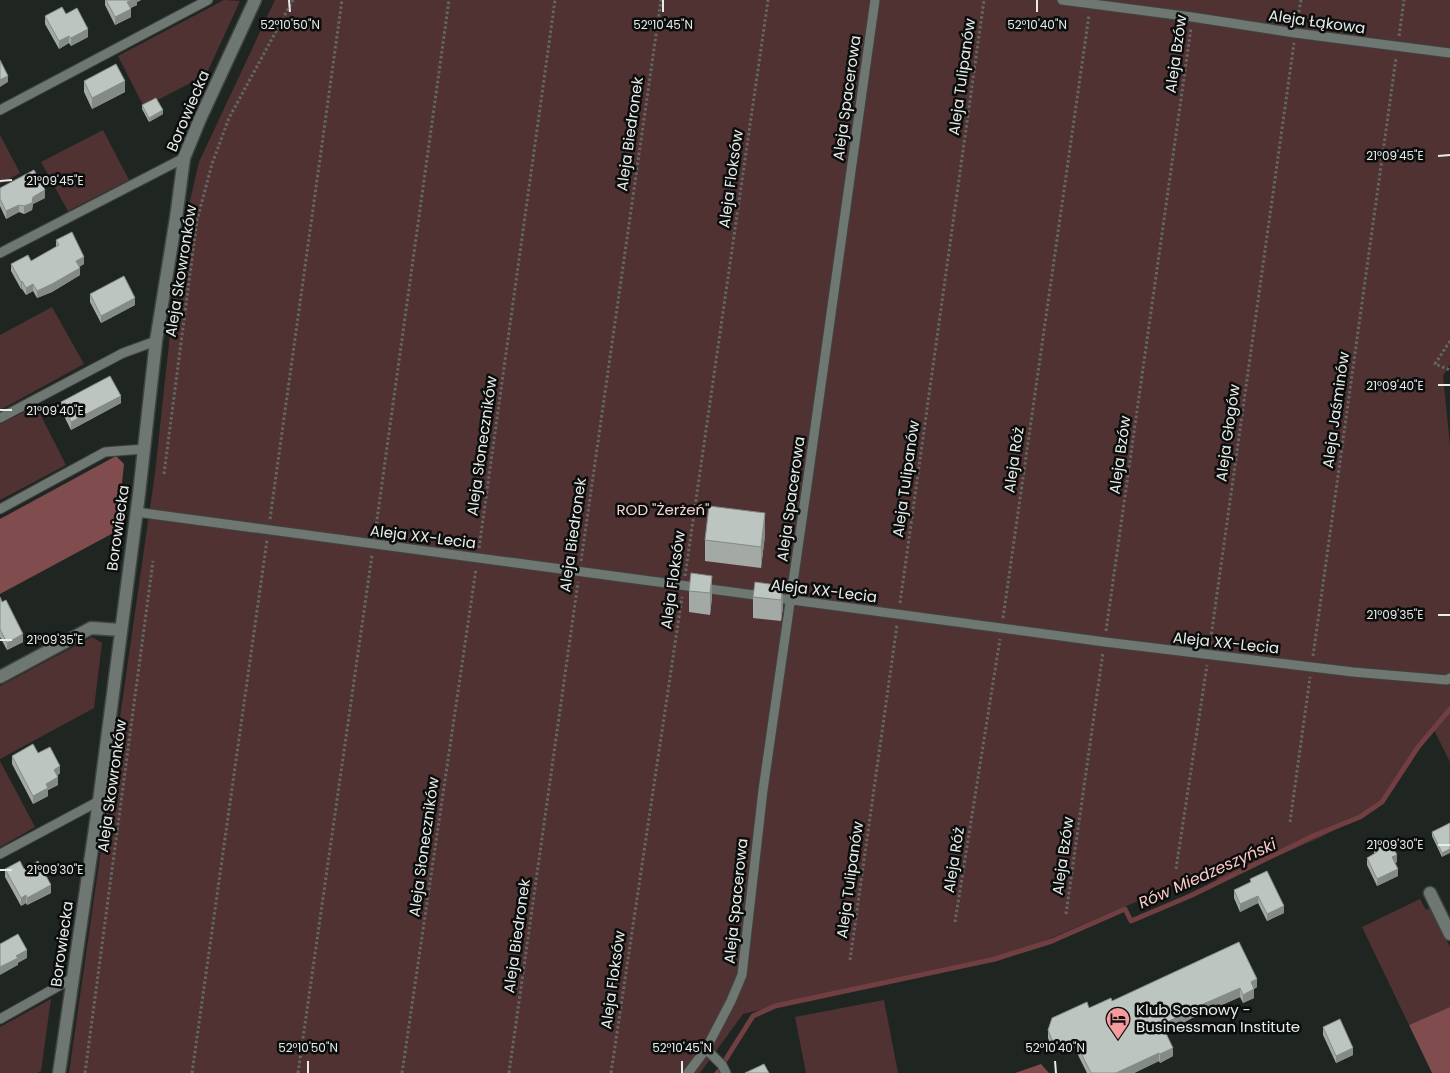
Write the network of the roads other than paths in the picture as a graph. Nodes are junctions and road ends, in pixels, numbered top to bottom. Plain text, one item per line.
1 (208, 0) edge
2 (255, 0) edge
3 (874, 0) edge
4 (1062, 0) edge
5 (1450, 53) edge
6 (0, 110) edge
7 (184, 158) junction
8 (0, 253) edge
9 (156, 341) junction
10 (0, 418) edge
11 (144, 449) junction
12 (0, 509) edge
13 (136, 512) junction
14 (790, 600) junction
15 (121, 630) junction
16 (0, 677) edge
17 (1450, 678) edge
18 (99, 801) junction
19 (0, 854) edge
20 (1430, 893) dead end
21 (1450, 934) edge
22 (73, 978) junction
23 (0, 1019) edge
24 (706, 1049) junction
25 (58, 1073) edge
26 (688, 1073) edge
27 (726, 1073) edge

1 - 6 lane
2 - 7 street, Borowiecka
3 - 14 lane, Aleja Spacerowa
4 - 5 lane, Aleja Łąkowa
7 - 8 lane
7 - 9 street, Borowiecka
9 - 10 lane
9 - 11 street, Borowiecka
11 - 12 lane
11 - 13 street, Borowiecka
13 - 14 lane, Aleja XX-Lecia
13 - 15 street, Borowiecka
14 - 17 lane, Aleja XX-Lecia
14 - 24 lane, Aleja Spacerowa
15 - 16 street
15 - 18 street, Borowiecka
18 - 19 lane
18 - 22 street, Borowiecka
20 - 21 street
22 - 23 lane
22 - 25 street, Borowiecka
24 - 26 lane, Aleja Spacerowa
24 - 27 lane

